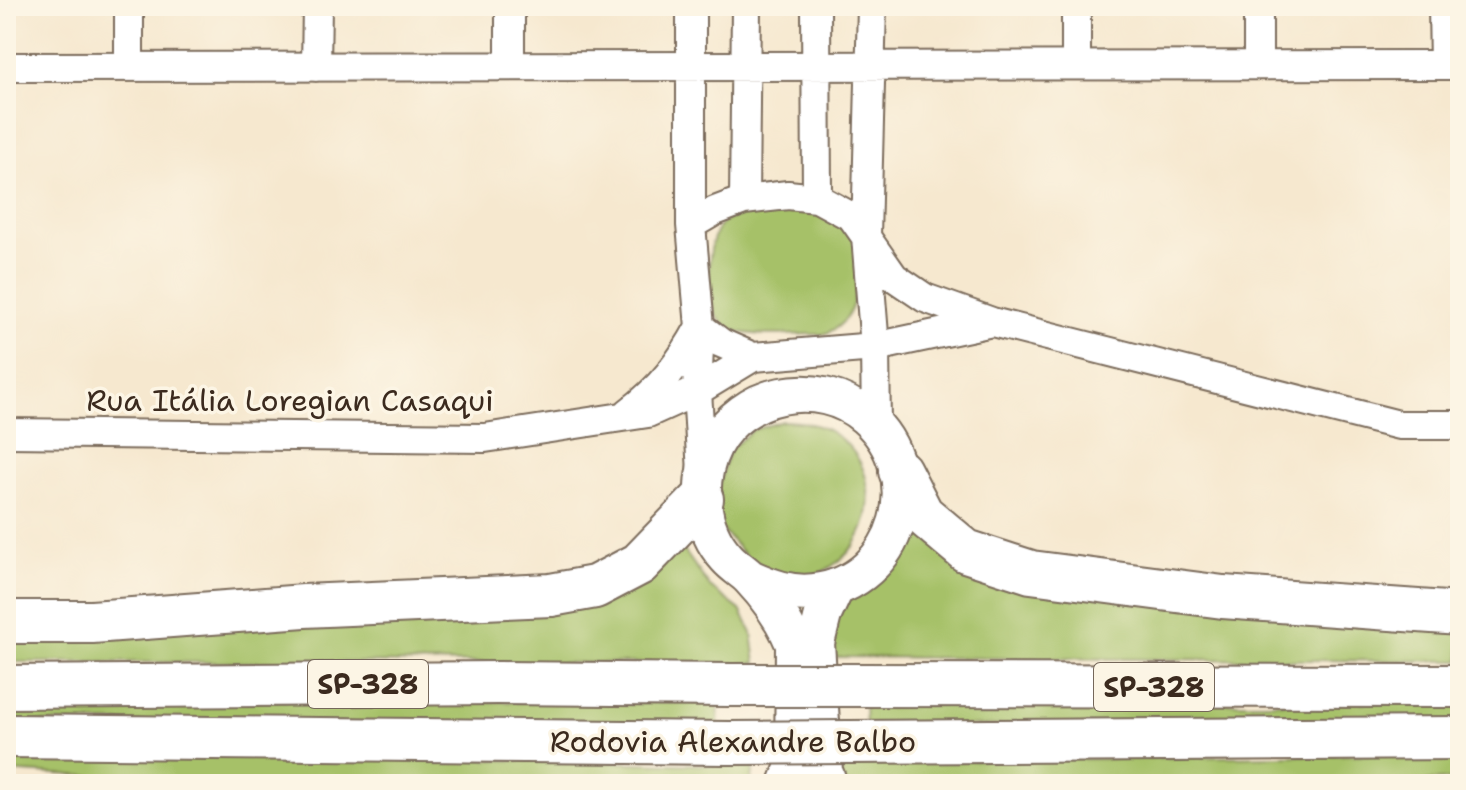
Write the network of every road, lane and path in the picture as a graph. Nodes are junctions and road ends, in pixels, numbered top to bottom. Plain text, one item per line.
1 (129, 6) edge
2 (317, 6) edge
3 (510, 6) edge
4 (691, 6) edge
5 (746, 6) edge
6 (816, 6) edge
7 (872, 6) edge
8 (1076, 6) edge
9 (1258, 6) edge
10 (1443, 6) edge
11 (1076, 65) junction
12 (1258, 65) junction
13 (1452, 65) edge
14 (510, 66) junction
15 (692, 66) junction
16 (745, 66) junction
17 (816, 66) junction
18 (871, 66) junction
19 (6, 67) edge
20 (129, 67) junction
21 (316, 67) junction
22 (817, 198) junction
23 (744, 200) junction
24 (691, 225) junction
25 (866, 236) junction
26 (992, 322) junction
27 (700, 327) junction
28 (875, 347) junction
29 (753, 357) junction
30 (697, 391) junction
31 (621, 418) junction
32 (1460, 425) edge
33 (876, 426) junction
34 (6, 433) edge
35 (900, 471) junction
36 (702, 490) junction
37 (750, 578) junction
38 (836, 587) junction
39 (1460, 614) edge
40 (6, 622) edge
41 (1460, 686) edge
42 (6, 687) edge
43 (6, 736) edge
44 (1460, 738) edge
45 (787, 784) edge
46 (829, 784) edge

1 - 20 street
2 - 21 street
3 - 14 street
4 - 15 street
5 - 16 street
6 - 17 street
7 - 18 street
8 - 11 street
9 - 12 street
10 - 13 street
11 - 12 street
11 - 18 street
12 - 13 street
14 - 15 street
14 - 21 street
15 - 16 street
15 - 24 street
16 - 17 street
16 - 23 street
17 - 18 street
17 - 22 street
18 - 25 street
19 - 20 street
20 - 21 street
22 - 23 street
22 - 25 street
23 - 24 street
24 - 27 street
25 - 26 street
25 - 28 street
26 - 28 street, Rua Itália Loregian Casaqui
26 - 32 street
27 - 29 street
27 - 30 street
27 - 31 street
28 - 29 street, Rua Itália Loregian Casaqui
28 - 33 street
29 - 30 street, Rua Itália Loregian Casaqui
30 - 31 street, Rua Itália Loregian Casaqui
30 - 36 street
31 - 34 street, Rua Itália Loregian Casaqui
33 - 35 main road
33 - 36 main road
35 - 38 main road
35 - 39 highway
36 - 37 main road
36 - 40 highway
37 - 38 main road
37 - 45 main road
38 - 46 main road
41 - 42 highway, Rodovia Alexandre Balbo / SP-328, bridge
43 - 44 highway, Rodovia Alexandre Balbo / SP-328, bridge

